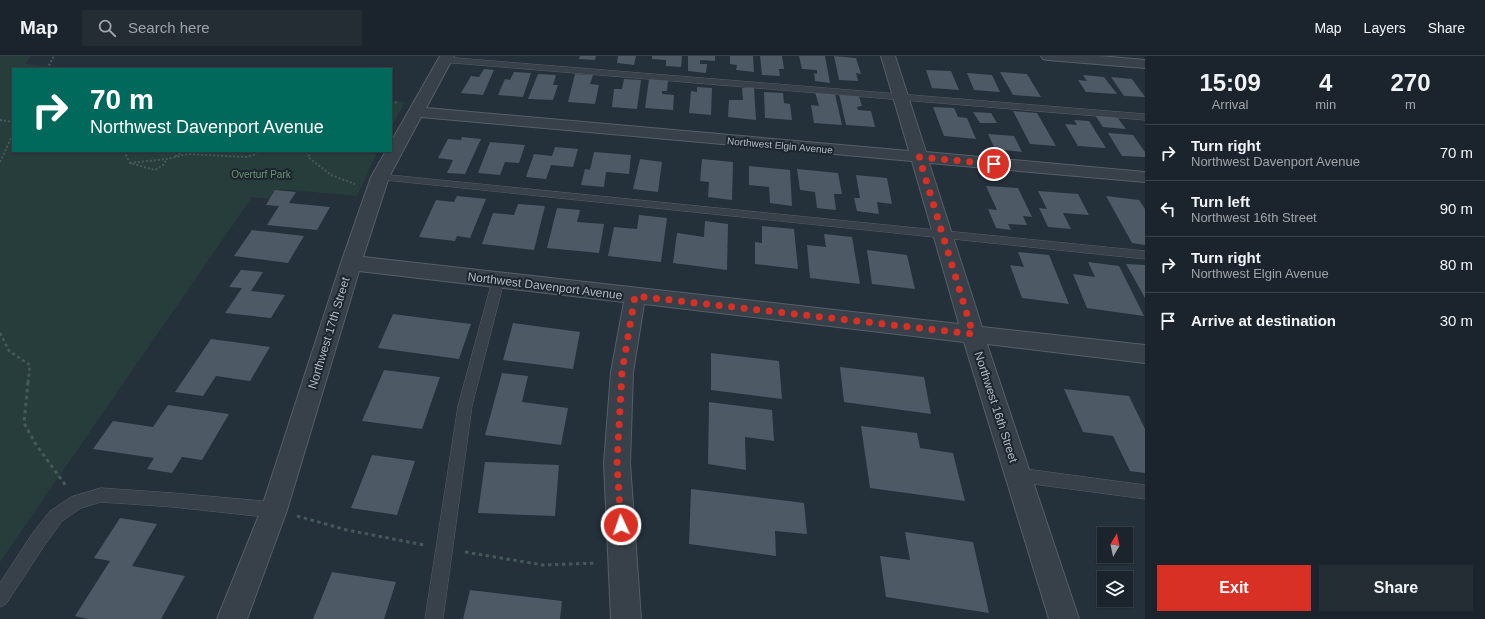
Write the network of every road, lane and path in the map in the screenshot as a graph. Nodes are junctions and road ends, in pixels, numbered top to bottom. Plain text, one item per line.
1 (54, 56) edge
2 (888, 56) edge
3 (1048, 56) edge
4 (445, 58) edge
5 (1145, 64) edge
6 (47, 68) edge
7 (900, 96) junction
8 (416, 112) junction
9 (1145, 117) edge
10 (0, 120) edge
11 (12, 122) edge
12 (12, 136) edge
13 (125, 152) edge
14 (184, 152) edge
15 (311, 152) edge
16 (257, 154) dead end
17 (919, 157) junction
18 (167, 159) junction
19 (0, 162) edge
20 (130, 162) junction
21 (1145, 177) edge
22 (377, 185) junction
23 (942, 234) junction
24 (1145, 254) edge
25 (351, 263) junction
26 (498, 281) junction
27 (635, 296) junction
28 (0, 333) edge
29 (973, 334) junction
30 (1145, 354) edge
31 (1018, 475) junction
32 (1145, 492) edge
33 (77, 502) junction
34 (274, 510) junction
35 (0, 598) edge
36 (232, 619) edge
37 (434, 619) edge
38 (626, 619) edge
39 (1064, 619) edge

1 - 6 path
2 - 7 street, Northwest 16th Street
3 - 5 street
4 - 7 lane
4 - 8 street, Northwest 17th Street
7 - 9 lane
7 - 17 street, Northwest 16th Street
8 - 17 street, Northwest Elgin Avenue
8 - 22 street, Northwest 17th Street
10 - 11 path
12 - 19 path
13 - 20 path
14 - 18 path
15 - 22 path
16 - 18 path
17 - 21 street, Northwest Elgin Avenue
17 - 23 street, Northwest 16th Street
18 - 20 path
18 - 20 path
22 - 23 lane
22 - 25 street, Northwest 17th Street
23 - 24 lane
23 - 29 street, Northwest 16th Street
25 - 26 street, Northwest Davenport Avenue
25 - 34 street, Northwest 17th Street
26 - 27 street, Northwest Davenport Avenue
26 - 37 lane
27 - 29 street, Northwest Davenport Avenue
27 - 38 street
28 - 33 path
29 - 30 street, Northwest Davenport Avenue
29 - 31 street, Northwest 16th Street
31 - 32 lane
31 - 39 street, Northwest 16th Street
33 - 34 lane
33 - 35 lane
34 - 36 street, Northwest 17th Street

